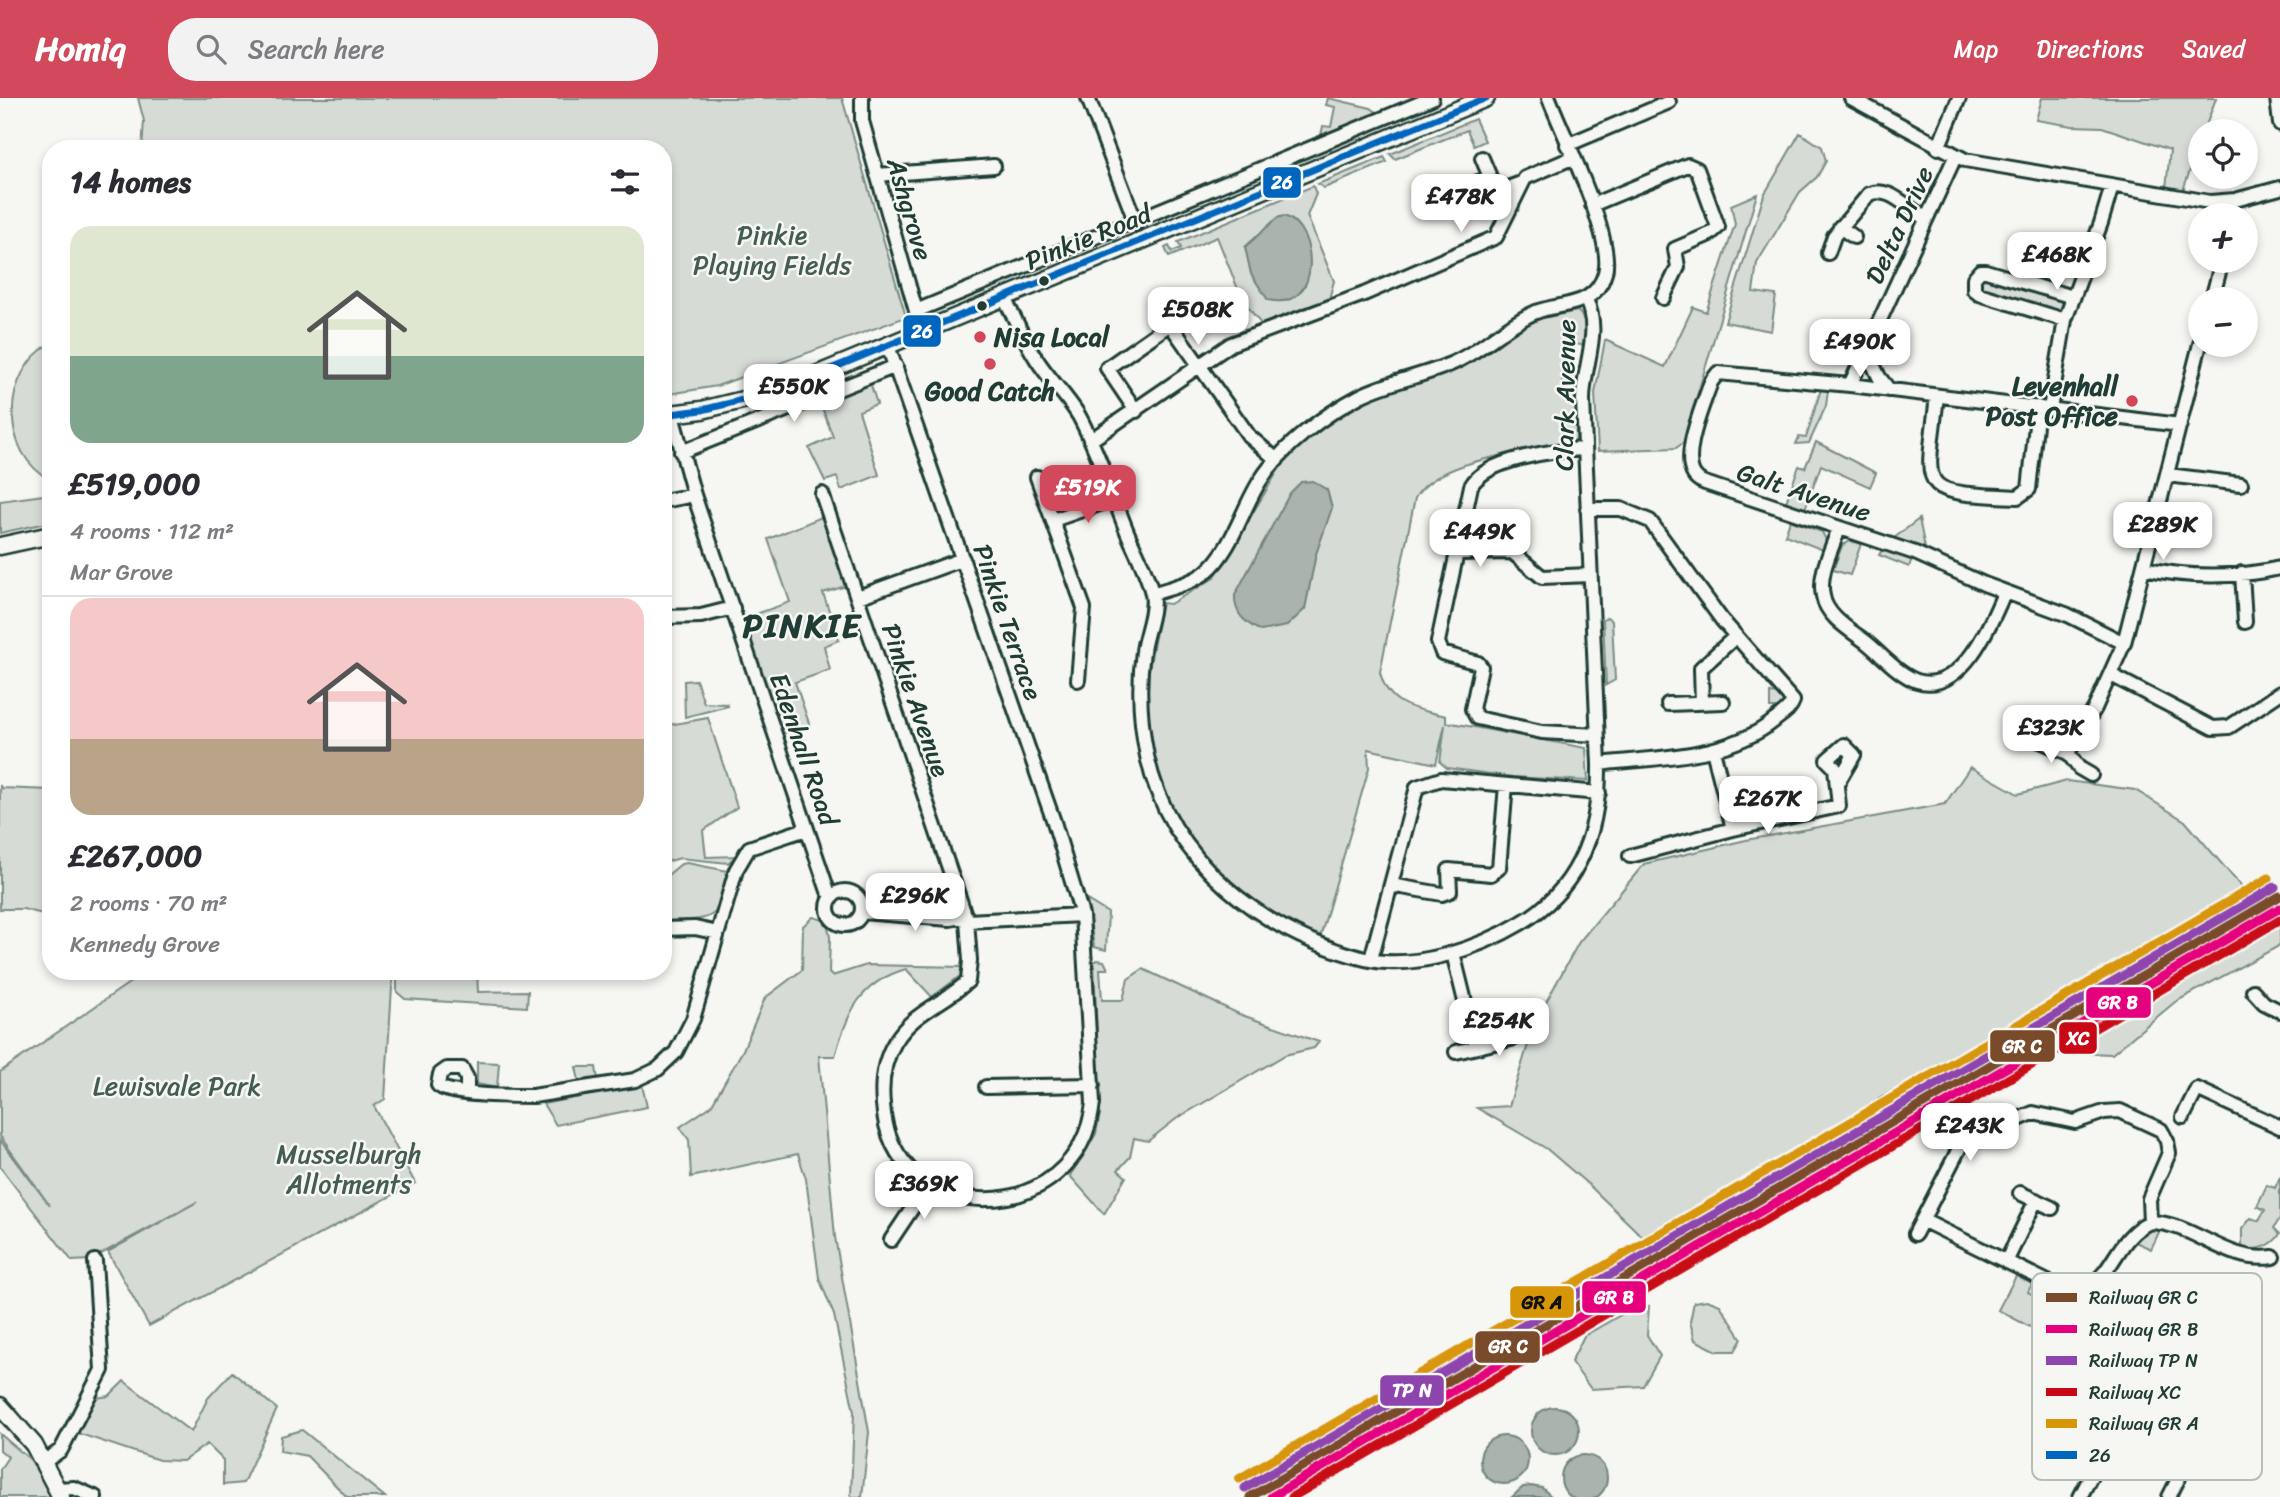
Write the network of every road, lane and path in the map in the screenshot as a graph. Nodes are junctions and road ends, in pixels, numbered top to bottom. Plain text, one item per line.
1 (862, 98) edge
2 (1088, 98) edge
3 (1432, 98) edge
4 (1486, 98) edge
5 (1549, 98) edge
6 (1852, 98) edge
7 (1959, 98) edge
8 (2277, 98) edge
9 (1669, 102) dead end
10 (2280, 124) edge
11 (1331, 139) junction
12 (1567, 145) junction
13 (1938, 148) junction
14 (1955, 157) junction
15 (1482, 158) dead end
16 (1572, 158) junction
17 (1340, 160) junction
18 (994, 166) dead end
19 (877, 175) junction
20 (1490, 177) junction
21 (1521, 183) junction
22 (2112, 186) junction
23 (2280, 188) edge
24 (1497, 192) junction
25 (2222, 201) joint
26 (1426, 204) dead end
27 (1592, 205) junction
28 (1508, 214) junction
29 (1927, 218) junction
30 (1136, 223) junction
31 (1840, 227) junction
32 (1854, 237) dead end
33 (1828, 253) dead end
34 (2073, 297) junction
35 (1004, 298) junction
36 (1663, 298) dead end
37 (1586, 300) junction
38 (916, 311) junction
39 (2065, 320) junction
40 (922, 332) junction
41 (888, 346) junction
42 (1866, 350) junction
43 (2197, 357) edge
44 (895, 366) junction
45 (1200, 366) junction
46 (1850, 385) junction
47 (1889, 390) junction
48 (1937, 396) junction
49 (2044, 408) junction
50 (1136, 411) junction
51 (672, 414) edge
52 (2180, 425) junction
53 (672, 426) edge
54 (1091, 440) junction
55 (1584, 449) junction
56 (681, 452) junction
57 (1277, 460) junction
58 (2168, 475) junction
59 (1037, 477) dead end
60 (2241, 484) dead end
61 (822, 494) dead end
62 (694, 495) junction
63 (672, 499) edge
64 (1114, 499) junction
65 (1587, 509) junction
66 (1053, 520) junction
67 (1839, 528) junction
68 (42, 537) edge
69 (0, 546) edge
70 (1457, 553) junction
71 (963, 559) junction
72 (2144, 568) junction
73 (2280, 568) edge
74 (2242, 573) junction
75 (1590, 575) junction
76 (2004, 593) junction
77 (1152, 594) junction
78 (858, 597) junction
79 (733, 608) junction
80 (672, 617) edge
81 (2245, 622) dead end
82 (1735, 637) junction
83 (2124, 643) junction
84 (2111, 675) junction
85 (1078, 680) dead end
86 (2280, 693) edge
87 (1723, 702) dead end
88 (1702, 703) junction
89 (1668, 704) dead end
90 (2022, 733) dead end
91 (1597, 735) junction
92 (1713, 750) junction
93 (2068, 753) junction
94 (1599, 764) junction
95 (2091, 775) dead end
96 (1837, 784) dead end
97 (1506, 785) junction
98 (1599, 793) junction
99 (1733, 828) junction
100 (806, 829) junction
101 (1630, 856) dead end
102 (1390, 888) junction
103 (833, 895) junction
104 (862, 912) junction
105 (1082, 915) junction
106 (966, 918) junction
107 (672, 929) edge
108 (718, 933) junction
109 (1453, 953) junction
110 (1371, 959) junction
111 (2253, 991) dead end
112 (2280, 1012) edge
113 (1515, 1038) dead end
114 (1476, 1046) junction
115 (1457, 1052) dead end
116 (1093, 1085) junction
117 (986, 1087) dead end
118 (467, 1093) dead end
119 (2183, 1117) dead end
120 (2280, 1127) edge
121 (929, 1183) junction
122 (2020, 1193) dead end
123 (2036, 1200) junction
124 (2052, 1208) dead end
125 (1922, 1220) junction
126 (2150, 1222) junction
127 (1914, 1234) dead end
128 (891, 1240) dead end
129 (2278, 1258) edge
130 (95, 1261) dead end
131 (2006, 1262) junction
132 (2104, 1273) edge
133 (2032, 1274) edge
134 (0, 1406) edge
135 (44, 1462) junction
136 (2089, 1480) edge
137 (2178, 1480) edge
138 (59, 1493) edge
139 (95, 1497) edge
140 (2080, 1497) edge
141 (2169, 1497) edge

1 - 19 street, Ashgrove
2 - 30 street
3 - 11 street, Pinkie Road
4 - 17 main road, Pinkie Road
5 - 12 street
6 - 13 street
7 - 13 street
8 - 10 street
9 - 12 street
11 - 17 street
11 - 30 street, Pinkie Road
12 - 16 street
13 - 14 street
14 - 22 street
14 - 29 street, Delta Drive
15 - 20 street
16 - 21 street
16 - 27 street
17 - 35 main road, Pinkie Road
18 - 19 street
19 - 38 street, Ashgrove
20 - 24 street
20 - 26 street
21 - 24 street
21 - 28 street
22 - 25 street
22 - 34 street
23 - 25 street
24 - 28 street
27 - 36 street
27 - 37 street
28 - 45 street
29 - 31 street
29 - 42 street, Delta Drive
30 - 38 street, Pinkie Road
31 - 32 street
31 - 33 street
34 - 39 street
34 - 39 street
35 - 40 main road, Pinkie Road
35 - 54 street
37 - 55 street, Clark Avenue
37 - 57 street
38 - 40 street, Ashgrove
39 - 49 street
40 - 41 main road, Pinkie Road
41 - 44 street, Pinkie Terrace
41 - 51 main road, Pinkie Road
42 - 46 street, Delta Drive
42 - 47 street
43 - 52 street
44 - 56 street
44 - 71 street, Pinkie Terrace
45 - 50 street
45 - 50 street
45 - 57 street
46 - 47 street
46 - 67 street, Galt Avenue
47 - 48 street
48 - 49 street
48 - 49 street
49 - 52 street
50 - 54 street
52 - 58 street
53 - 56 street, Edenhall Road
54 - 64 street
55 - 65 street, Clark Avenue
55 - 70 street
56 - 62 street, Edenhall Road
57 - 77 street
58 - 60 street
58 - 72 street
59 - 66 street
61 - 78 street, Pinkie Avenue
62 - 63 street
62 - 79 street, Edenhall Road
64 - 66 street
64 - 77 street
65 - 75 street, Clark Avenue
65 - 82 street
66 - 85 street
67 - 76 street, Galt Avenue
67 - 76 street
68 - 69 main road
70 - 75 street
70 - 91 street
71 - 78 street
71 - 105 street, Pinkie Terrace
72 - 74 street
72 - 83 street
73 - 74 street
74 - 81 street
75 - 91 street, Clark Avenue
76 - 83 street, Galt Avenue
77 - 110 street, Clark Avenue
78 - 106 street, Pinkie Avenue
79 - 80 street
79 - 100 street, Edenhall Road
82 - 88 street
82 - 92 street
83 - 84 street
84 - 86 street
84 - 93 street
87 - 88 street
88 - 89 street
90 - 93 street
91 - 94 street, Clark Avenue
92 - 94 street
92 - 99 street
93 - 95 street
94 - 98 street, Clark Avenue
96 - 99 street
97 - 98 street
97 - 102 street
97 - 102 street
98 - 109 street, Clark Avenue
99 - 101 street
100 - 103 street, Edenhall Road
100 - 108 street
102 - 110 street
103 - 104 street
103 - 104 street, Edenhall Road
104 - 106 street
105 - 106 street
105 - 116 street, Pinkie Terrace
106 - 121 street, Pinkie Avenue
107 - 108 street
108 - 118 street
109 - 110 street, Clark Avenue
109 - 114 street
111 - 112 street
113 - 114 street
114 - 115 street
116 - 117 street
116 - 121 street, Pinkie Terrace
119 - 120 street
121 - 128 street
122 - 123 street
123 - 124 street
123 - 131 street
125 - 126 street
125 - 127 street
125 - 131 street
126 - 129 street
126 - 132 street
130 - 135 street
131 - 133 street
134 - 135 main road
135 - 138 main road
136 - 140 street
137 - 141 street
138 - 139 street

